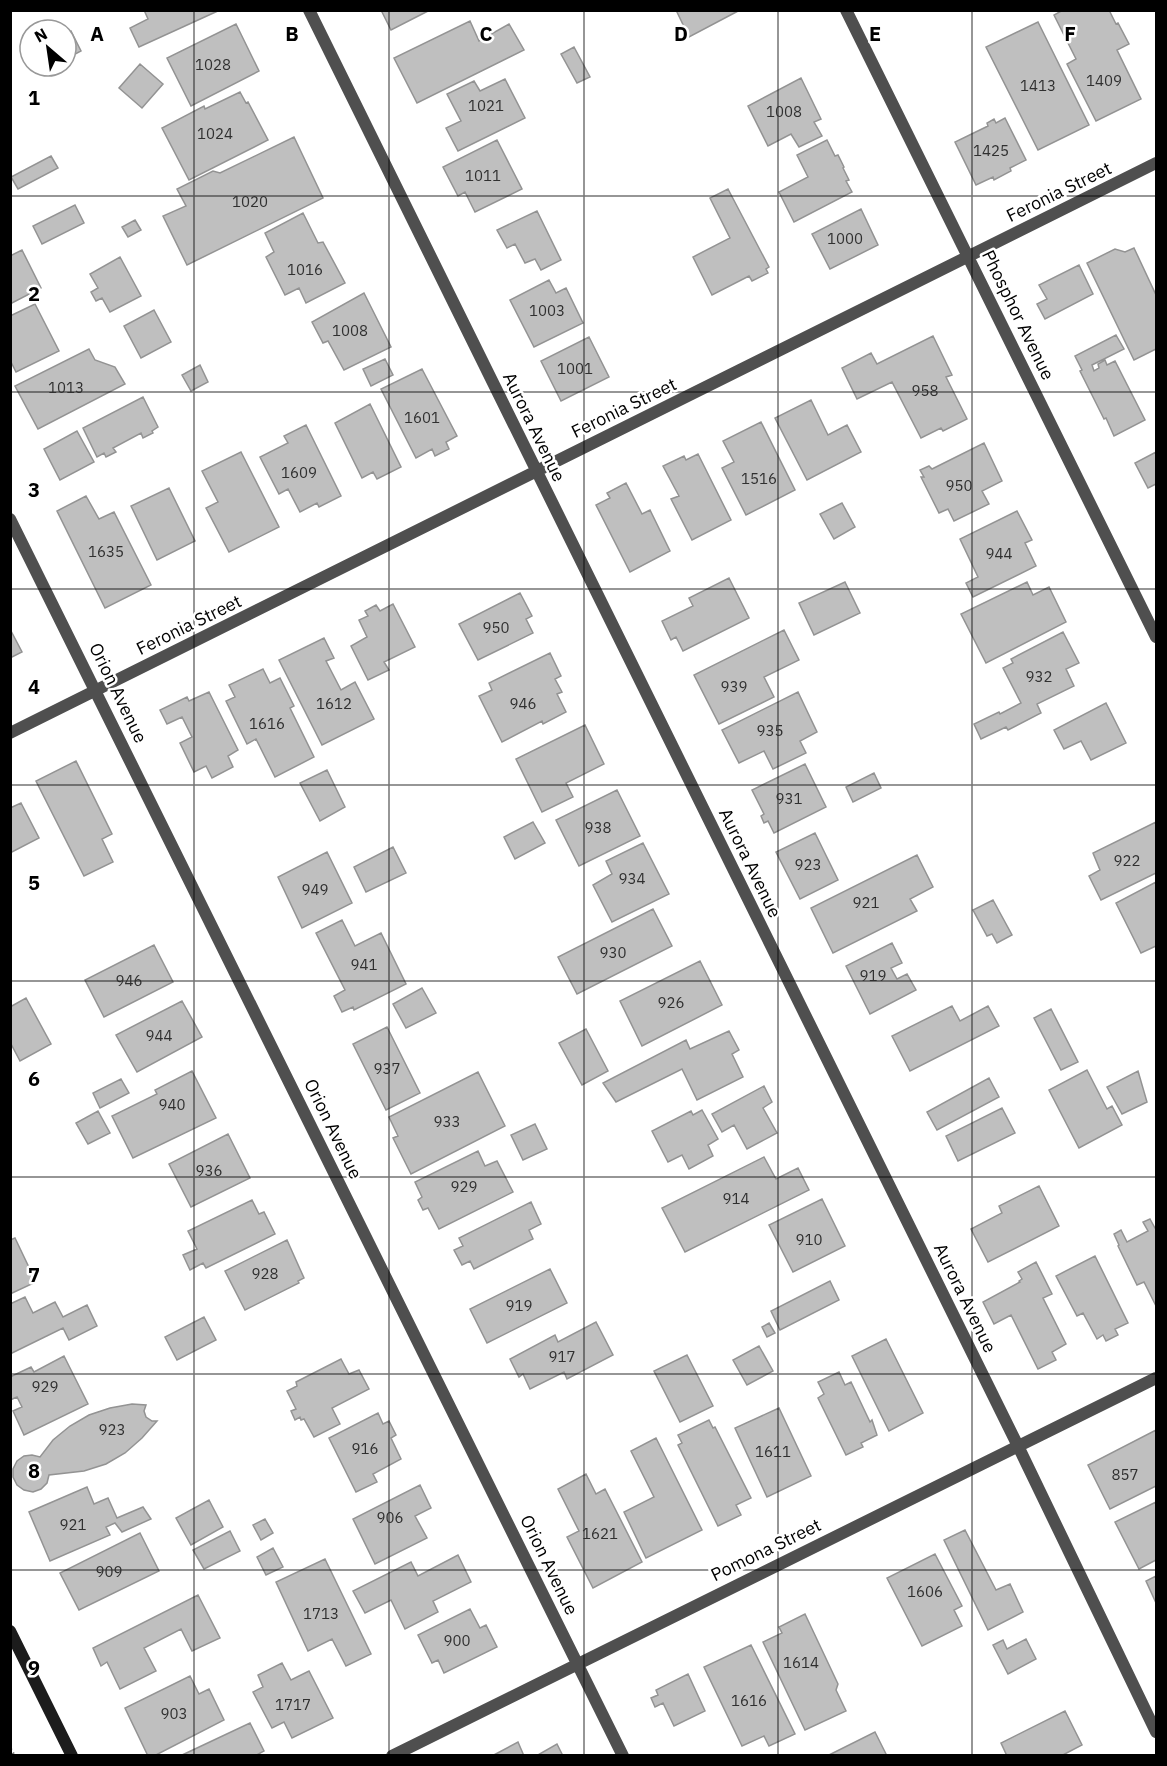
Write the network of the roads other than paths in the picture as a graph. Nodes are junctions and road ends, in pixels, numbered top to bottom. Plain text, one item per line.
1 (309, 10) edge
2 (846, 10) edge
3 (1156, 164) edge
4 (969, 257) junction
5 (537, 472) junction
6 (10, 519) edge
7 (1156, 637) edge
8 (96, 691) junction
9 (10, 734) edge
10 (1156, 1378) edge
11 (1018, 1446) junction
12 (10, 1631) edge
13 (577, 1663) junction
14 (1156, 1732) edge
15 (72, 1755) edge
16 (392, 1755) edge
17 (623, 1755) edge

1 - 5 street, Aurora Avenue
2 - 4 street, Phosphor Avenue
3 - 4 street, Feronia Street
4 - 5 street, Feronia Street
4 - 7 street, Phosphor Avenue
5 - 8 street, Feronia Street
5 - 11 street, Aurora Avenue
6 - 8 street, Orion Avenue
8 - 9 street, Feronia Street
8 - 13 street, Orion Avenue
10 - 11 street, Pomona Street
11 - 13 street, Pomona Street
11 - 14 street, Aurora Avenue
12 - 15 main road
13 - 16 street, Pomona Street
13 - 17 street, Orion Avenue

